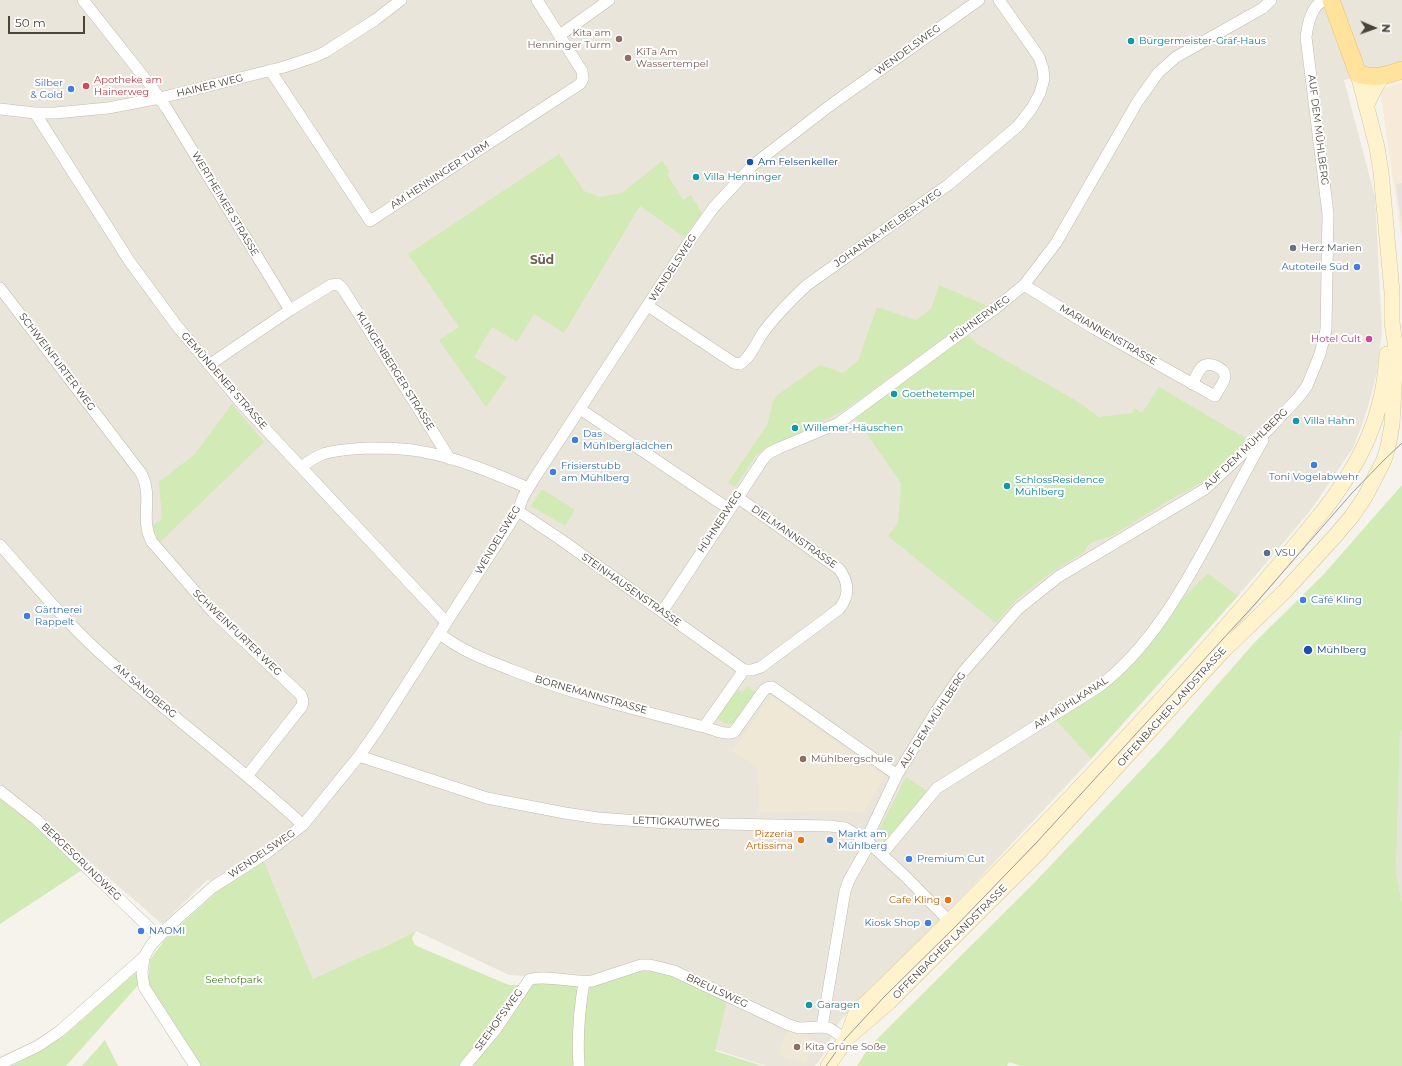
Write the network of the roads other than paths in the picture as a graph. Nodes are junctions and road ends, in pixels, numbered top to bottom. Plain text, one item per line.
1 (83, 0) edge
2 (401, 0) edge
3 (537, 0) edge
4 (609, 0) edge
5 (979, 0) edge
6 (999, 0) edge
7 (1271, 0) edge
8 (1324, 0) edge
9 (1331, 0) edge
10 (560, 35) junction
11 (270, 70) junction
12 (1402, 70) edge
13 (1358, 74) junction
14 (1383, 76) junction
15 (160, 98) junction
16 (1366, 106) junction
17 (0, 109) edge
18 (35, 113) junction
19 (1024, 285) junction
20 (0, 288) edge
21 (648, 306) junction
22 (290, 310) junction
23 (1392, 322) junction
24 (209, 365) junction
25 (1192, 384) dead end
26 (1399, 384) edge
27 (580, 409) junction
28 (1397, 428) edge
29 (1268, 430) junction
30 (1361, 453) junction
31 (450, 459) junction
32 (301, 466) junction
33 (528, 488) junction
34 (737, 496) junction
35 (729, 509) junction
36 (518, 511) junction
37 (0, 545) edge
38 (1253, 595) junction
39 (1266, 608) junction
40 (662, 612) junction
41 (446, 622) junction
42 (439, 633) junction
43 (744, 670) junction
44 (704, 727) junction
45 (359, 756) junction
46 (897, 775) junction
47 (247, 776) junction
48 (0, 791) edge
49 (303, 825) junction
50 (868, 841) junction
51 (882, 854) junction
52 (955, 927) junction
53 (159, 937) junction
54 (144, 957) junction
55 (560, 980) joint
56 (584, 982) junction
57 (822, 1026) junction
58 (846, 1040) junction
59 (0, 1064) edge
60 (195, 1066) edge
61 (465, 1066) edge
62 (579, 1066) edge
63 (828, 1066) edge

1 - 15 street, WERTHEIMER STRASSE
2 - 11 street, HAINER WEG
3 - 10 street, AM HENNINGER TURM
4 - 10 street
5 - 21 street, WENDELSWEG
6 - 21 street, JOHANNA-MELBER-WEG
7 - 19 street, HÜHNERWEG
8 - 29 street, AUF DEM MÜHLBERG
9 - 13 main road, OFFENBACHER LANDSTRASSE
10 - 11 street, AM HENNINGER TURM
11 - 15 street, HAINER WEG
12 - 14 main road
13 - 14 main road
13 - 16 main road, OFFENBACHER LANDSTRASSE
14 - 16 main road
15 - 18 street, HAINER WEG
15 - 22 street, WERTHEIMER STRASSE
16 - 23 main road, OFFENBACHER LANDSTRASSE
17 - 18 street, HAINER WEG
18 - 24 street, GEMÜNDENER STRASSE
19 - 25 street, MARIANNENSTRASSE
19 - 34 street, HÜHNERWEG
20 - 47 street, SCHWEINFURTER WEG
21 - 27 street, WENDELSWEG
22 - 24 street
22 - 31 street, KLINGENBERGER STRASSE
23 - 26 main road, OFFENBACHER LANDSTRASSE
23 - 30 main road, OFFENBACHER LANDSTRASSE
24 - 32 street, GEMÜNDENER STRASSE
26 - 28 main road, OFFENBACHER LANDSTRASSE
27 - 33 street, WENDELSWEG
27 - 35 street
28 - 30 main road
28 - 39 main road, OFFENBACHER LANDSTRASSE
29 - 46 street, AUF DEM MÜHLBERG
29 - 51 street, AM MÜHLKANAL
30 - 38 main road, OFFENBACHER LANDSTRASSE
31 - 32 street
31 - 33 street
32 - 41 street, GEMÜNDENER STRASSE
33 - 36 street, WENDELSWEG
34 - 35 street, HÜHNERWEG
34 - 43 street, DIELMANNSTRASSE
35 - 40 street, HÜHNERWEG
36 - 40 street, STEINHAUSENSTRASSE
36 - 41 street, WENDELSWEG
37 - 47 street, AM SANDBERG
38 - 39 main road
38 - 52 main road, OFFENBACHER LANDSTRASSE
39 - 52 main road, OFFENBACHER LANDSTRASSE
40 - 43 street, STEINHAUSENSTRASSE
41 - 42 street, WENDELSWEG
42 - 44 street, BORNEMANNSTRASSE
42 - 45 street, WENDELSWEG
43 - 44 street
44 - 46 street, BORNEMANNSTRASSE
45 - 49 street, WENDELSWEG
45 - 50 street, LETTIGKAUTWEG
46 - 50 street, AUF DEM MÜHLBERG
47 - 49 street, AM SANDBERG
48 - 53 street, BERGESGRUNDWEG
49 - 53 street, WENDELSWEG
50 - 51 street, LETTIGKAUTWEG
50 - 57 street, AUF DEM MÜHLBERG
51 - 52 street, LETTIGKAUTWEG
52 - 58 main road, OFFENBACHER LANDSTRASSE
53 - 54 street, WENDELSWEG
54 - 59 street, WENDELSWEG
54 - 60 street
55 - 56 street, BREULSWEG
55 - 61 street, SEEHOFSWEG
56 - 57 street, BREULSWEG
56 - 62 street
57 - 58 street
58 - 63 main road, OFFENBACHER LANDSTRASSE

